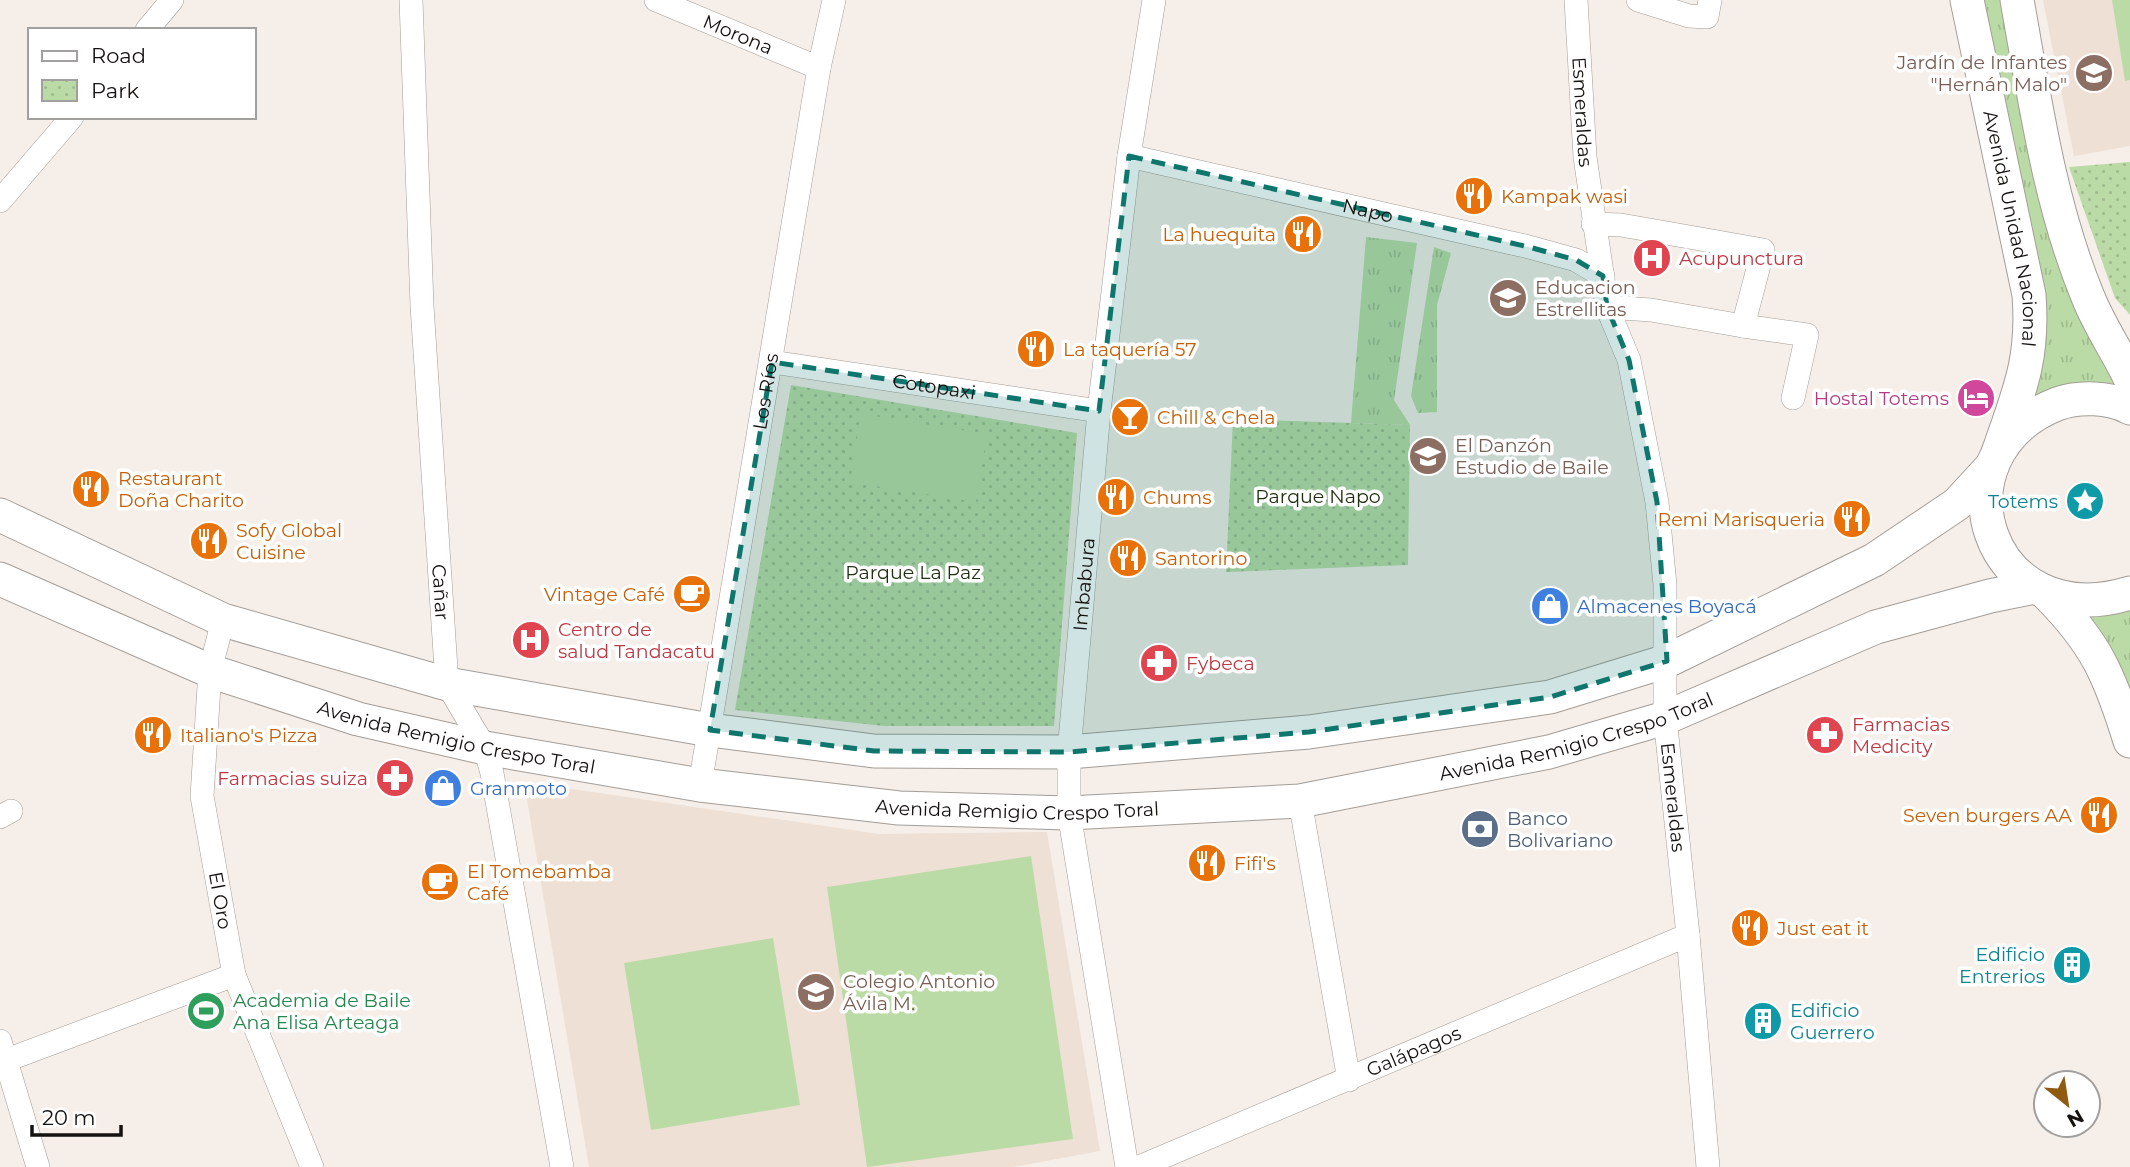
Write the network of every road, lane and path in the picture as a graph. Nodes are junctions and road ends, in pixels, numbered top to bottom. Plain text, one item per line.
1 (172, 0) edge
2 (411, 0) edge
3 (656, 0) edge
4 (834, 0) edge
5 (1154, 0) edge
6 (1576, 0) edge
7 (1638, 0) edge
8 (1710, 0) edge
9 (1967, 0) edge
10 (2017, 0) edge
11 (149, 28) edge
12 (820, 68) junction
13 (70, 119) edge
14 (1129, 156) junction
15 (0, 201) edge
16 (1593, 224) junction
17 (1603, 276) junction
18 (1607, 307) junction
19 (1743, 326) junction
20 (772, 362) junction
21 (2130, 378) edge
22 (1793, 398) dead end
23 (2130, 408) edge
24 (1099, 411) junction
25 (1995, 460) junction
26 (0, 515) edge
27 (0, 579) edge
28 (2041, 591) junction
29 (2130, 593) edge
30 (223, 620) junction
31 (1667, 661) junction
32 (210, 671) junction
33 (447, 684) junction
34 (1665, 718) junction
35 (710, 730) junction
36 (2130, 741) edge
37 (485, 748) junction
38 (1069, 752) junction
39 (700, 785) junction
40 (1300, 801) junction
41 (1069, 813) junction
42 (1688, 935) junction
43 (234, 975) junction
44 (2, 1051) edge
45 (1349, 1080) junction
46 (38, 1167) edge
47 (312, 1167) edge
48 (562, 1167) edge
49 (1127, 1167) edge
50 (1139, 1167) edge
51 (1708, 1167) edge

1 - 11 street
2 - 33 street, Cañar
3 - 12 street, Morona
4 - 12 street, Los Ríos
5 - 14 street, Imbabura
6 - 16 street, Esmeraldas
7 - 8 street
9 - 25 main road, Avenida Unidad Nacional
10 - 21 main road
12 - 20 street, Los Ríos
13 - 15 street
14 - 17 street, Napo
14 - 24 street, Imbabura
16 - 17 street, Esmeraldas
16 - 19 street
17 - 18 street, Esmeraldas
18 - 19 street
18 - 31 street, Esmeraldas
19 - 22 street
20 - 24 street, Cotopaxi
20 - 35 street, Los Ríos
23 - 25 main road
24 - 38 street, Imbabura
25 - 28 main road, Avenida Unidad Nacional
25 - 31 main road
26 - 30 main road
27 - 32 main road, Avenida Remigio Crespo Toral
28 - 29 main road
28 - 34 main road, Avenida Remigio Crespo Toral
28 - 36 main road
30 - 32 street, El Oro
30 - 33 main road
31 - 34 street, Esmeraldas
31 - 38 main road
32 - 37 main road, Avenida Remigio Crespo Toral
32 - 43 street, El Oro
33 - 35 main road
33 - 37 street, Cañar
34 - 40 main road, Avenida Remigio Crespo Toral
34 - 42 street, Esmeraldas
35 - 38 main road
35 - 39 street, Los Ríos
37 - 39 main road, Avenida Remigio Crespo Toral
37 - 48 street, Cañar
38 - 41 street, Imbabura
39 - 41 main road, Avenida Remigio Crespo Toral
40 - 41 main road, Avenida Remigio Crespo Toral
40 - 45 street
41 - 49 street, Imbabura
42 - 45 street, Galápagos
42 - 51 street, Esmeraldas
43 - 44 street
43 - 47 street, El Oro
44 - 46 street
45 - 50 street, Galápagos

